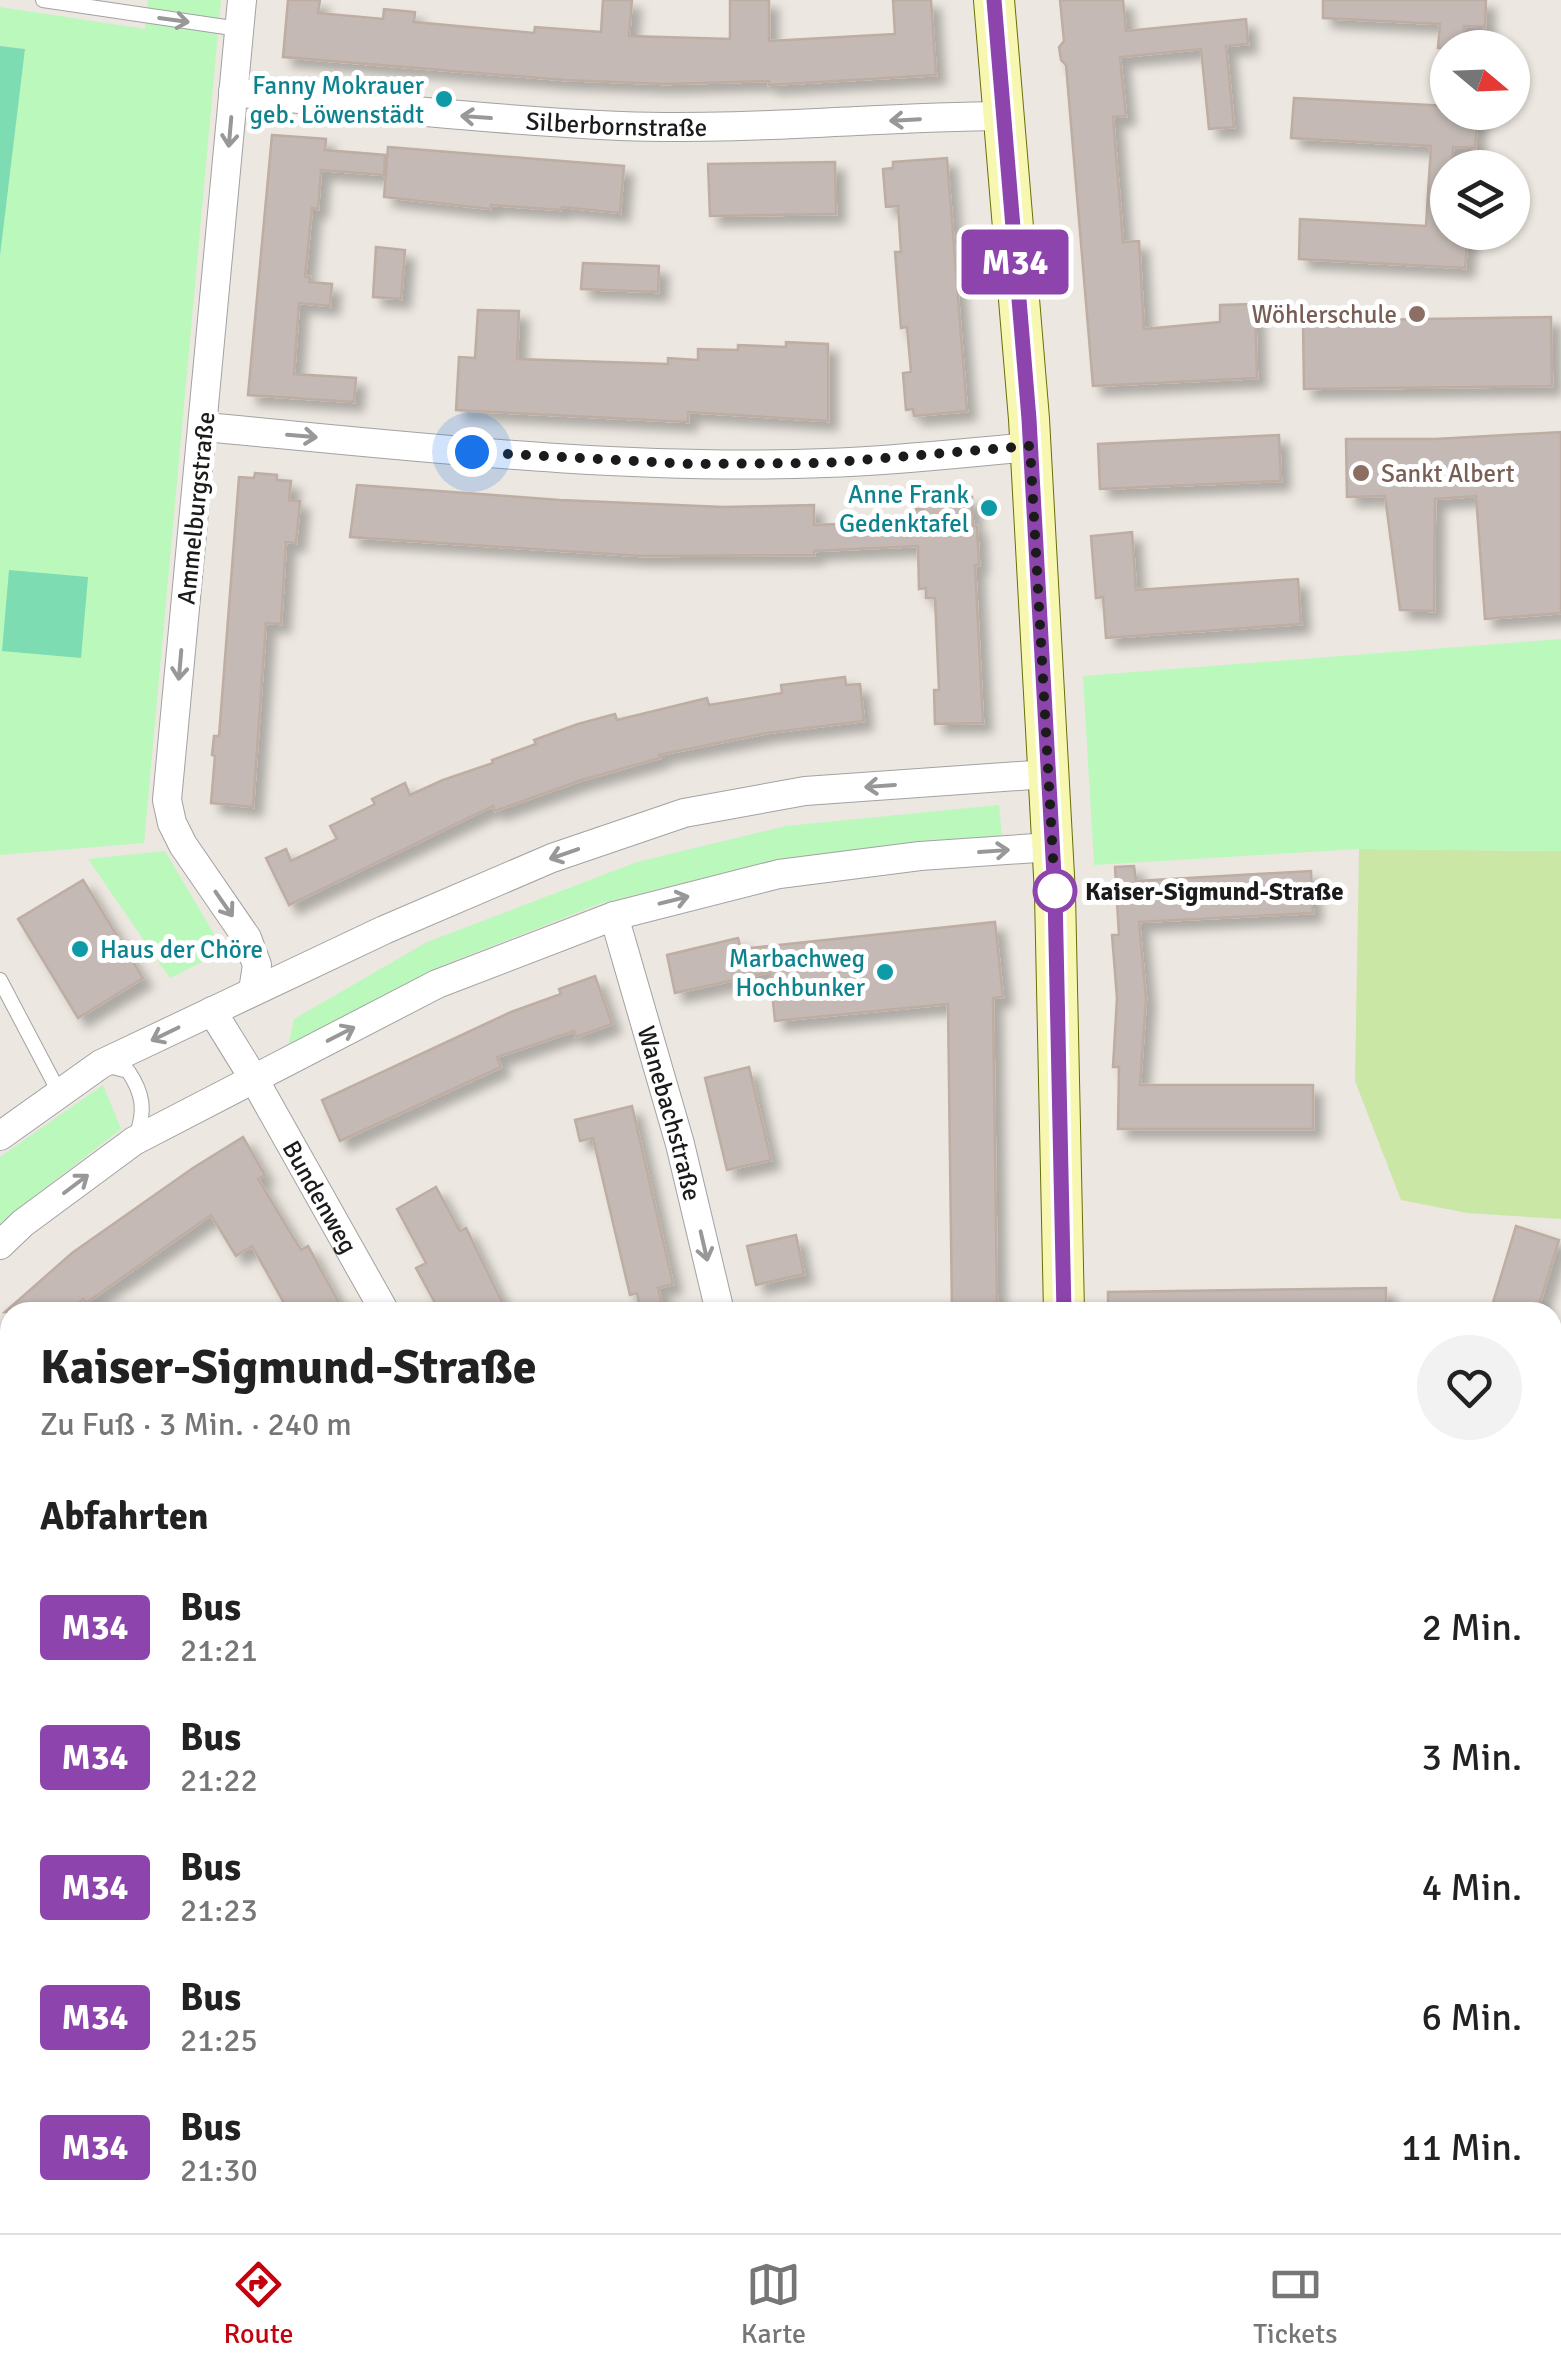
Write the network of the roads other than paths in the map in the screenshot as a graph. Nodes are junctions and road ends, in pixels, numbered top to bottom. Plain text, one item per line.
1 (44, 0) edge
2 (242, 0) edge
3 (994, 0) edge
4 (239, 29) junction
5 (233, 92) junction
6 (1002, 116) junction
7 (204, 427) junction
8 (1030, 446) junction
9 (1047, 774) junction
10 (1051, 847) junction
11 (614, 916) junction
12 (0, 980) edge
13 (253, 991) junction
14 (212, 1011) junction
15 (101, 1064) junction
16 (254, 1079) junction
17 (60, 1094) junction
18 (0, 1136) edge
19 (134, 1141) junction
20 (0, 1245) edge
21 (379, 1302) edge
22 (718, 1302) edge
23 (1064, 1302) edge

1 -> 4 lane
2 - 4 street, Ammelburgstraße
3 - 6 main road
4 - 5 street, Ammelburgstraße
6 -> 5 street, Silberbornstraße
5 -> 7 street, Ammelburgstraße
6 - 8 main road
7 -> 8 street
7 -> 13 street, Ammelburgstraße
8 - 9 main road
9 - 10 main road
9 -> 13 street
11 -> 10 street
10 - 23 main road
16 -> 11 street
11 -> 22 street, Wanebachstraße
12 - 17 lane
13 - 14 street
14 -> 15 street
14 - 16 street
15 - 17 street
15 - 19 lane
16 - 19 street
16 - 21 street, Bundenweg
17 - 18 street
20 -> 19 street

